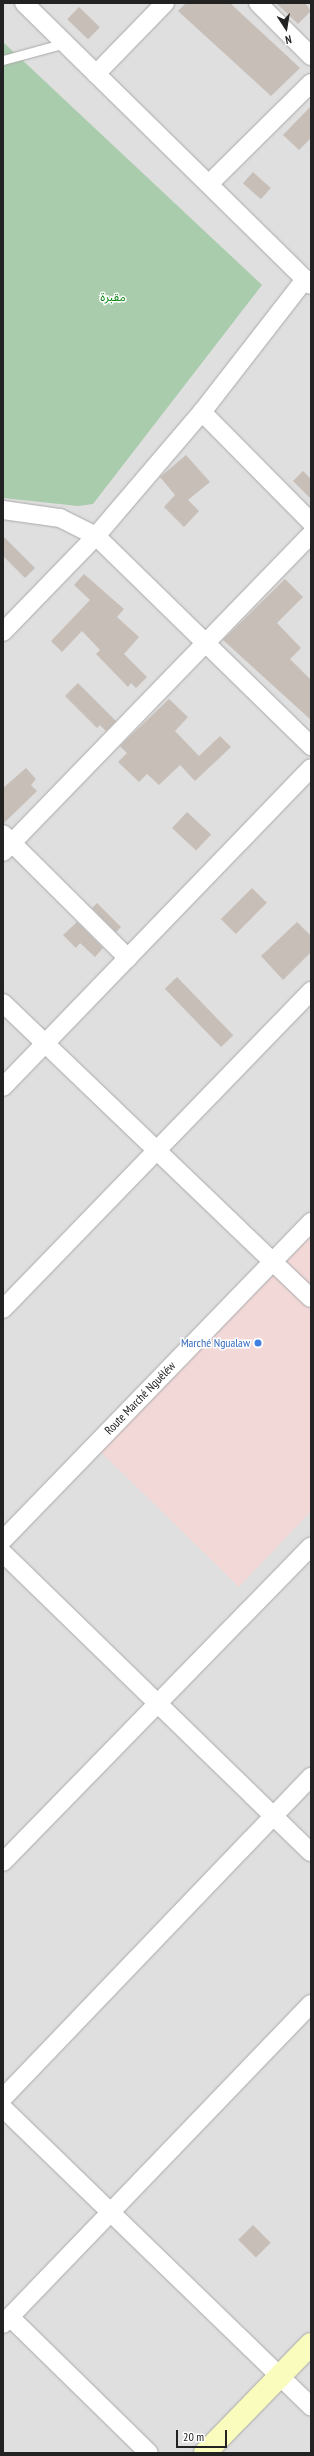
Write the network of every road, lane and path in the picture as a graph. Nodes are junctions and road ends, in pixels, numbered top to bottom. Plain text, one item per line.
1 (24, 3) edge
2 (165, 3) edge
3 (258, 3) edge
4 (65, 43) junction
5 (311, 56) edge
6 (3, 60) edge
7 (96, 74) junction
8 (311, 83) edge
9 (209, 184) junction
10 (308, 282) edge
11 (202, 412) junction
12 (3, 510) edge
13 (311, 522) edge
14 (311, 534) edge
15 (96, 536) junction
16 (3, 632) edge
17 (205, 643) junction
18 (311, 746) edge
19 (311, 768) edge
20 (6, 843) edge
21 (128, 958) junction
22 (311, 991) edge
23 (3, 1003) edge
24 (45, 1043) junction
25 (3, 1087) edge
26 (157, 1150) junction
27 (311, 1222) edge
28 (273, 1261) junction
29 (311, 1298) edge
30 (3, 1310) edge
31 (3, 1540) edge
32 (311, 1546) edge
33 (3, 1553) edge
34 (158, 1703) junction
35 (311, 1777) edge
36 (273, 1816) junction
37 (311, 1852) edge
38 (3, 1862) edge
39 (311, 2004) edge
40 (3, 2098) edge
41 (3, 2108) edge
42 (111, 2212) junction
43 (6, 2320) edge
44 (311, 2344) edge
45 (280, 2376) junction
46 (311, 2406) edge
47 (149, 2453) edge
48 (205, 2453) edge

1 - 4 street
2 - 7 street
3 - 5 street
4 - 6 lane
4 - 7 street
7 - 9 street
8 - 9 street
9 - 10 street
10 - 11 street
11 - 13 street
11 - 15 street
12 - 15 street
14 - 17 street
15 - 16 street
15 - 17 street
17 - 18 street
17 - 20 street
19 - 21 street
20 - 21 street
21 - 24 street
22 - 26 street
23 - 24 street
24 - 25 street
24 - 26 street
26 - 28 street
26 - 30 street
27 - 28 street, Route Marché Nguéléw
28 - 29 street
28 - 31 street, Route Marché Nguéléw
32 - 34 street
33 - 34 street
34 - 36 street
34 - 38 street
35 - 36 street
36 - 37 street
36 - 40 street
39 - 42 street
41 - 42 street
42 - 43 street
42 - 45 street
43 - 47 street
44 - 45 main road
45 - 46 street
45 - 48 main road

